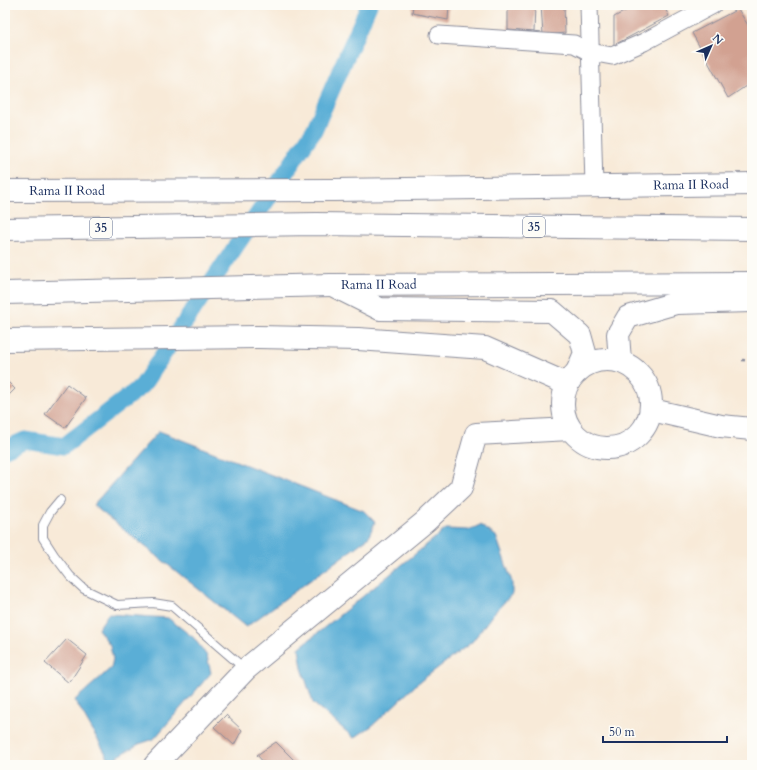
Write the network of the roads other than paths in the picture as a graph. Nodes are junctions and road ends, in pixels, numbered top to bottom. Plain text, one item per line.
1 (589, 5) edge
2 (713, 5) edge
3 (439, 35) dead end
4 (590, 52) junction
5 (752, 184) edge
6 (594, 186) junction
7 (5, 191) edge
8 (5, 229) edge
9 (752, 229) edge
10 (752, 283) edge
11 (331, 285) junction
12 (5, 293) edge
13 (752, 301) edge
14 (5, 340) edge
15 (620, 362) junction
16 (572, 378) junction
17 (652, 410) junction
18 (570, 429) junction
19 (752, 429) edge
20 (60, 500) dead end
21 (246, 669) junction
22 (155, 765) edge

1 - 4 street
2 - 4 street
3 - 4 street
4 - 6 street
5 - 6 main road, Rama II Road
6 - 7 main road, Rama II Road
8 - 9 main road, 35
10 - 11 main road, Rama II Road
11 - 12 main road, Rama II Road
11 - 16 main road
13 - 15 main road
14 - 16 main road
15 - 16 main road
15 - 17 main road
16 - 18 main road
17 - 18 main road
17 - 19 main road
18 - 21 main road
20 - 21 lane
21 - 22 main road

